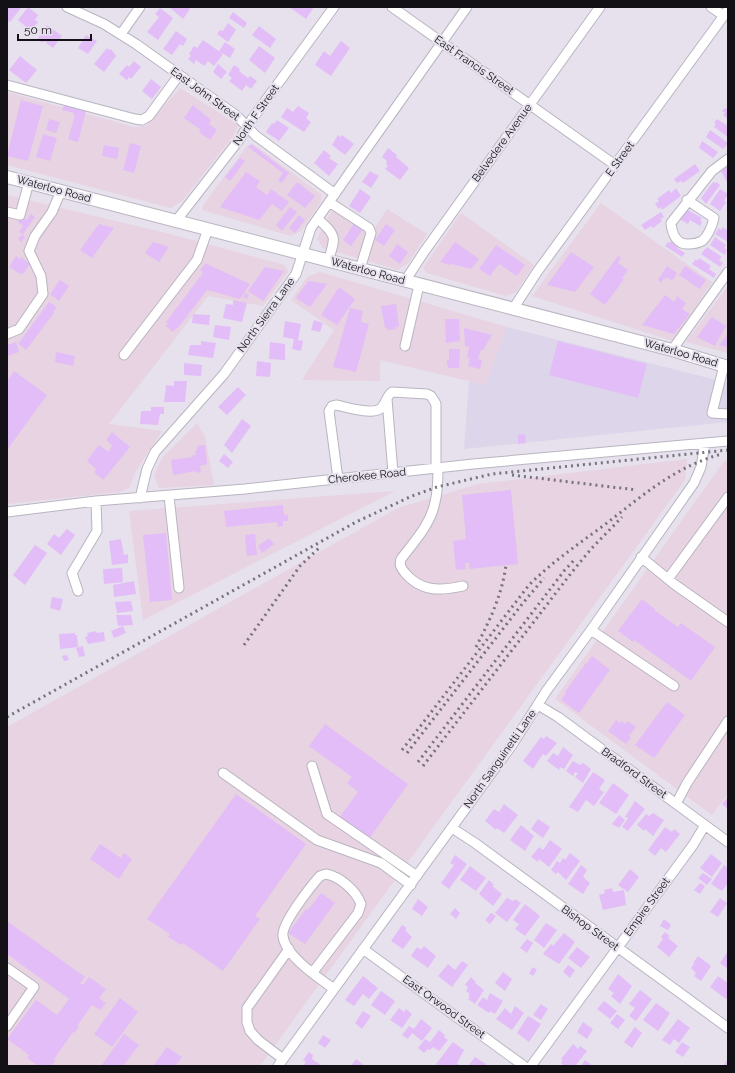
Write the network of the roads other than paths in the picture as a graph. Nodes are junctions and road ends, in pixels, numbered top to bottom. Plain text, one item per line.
1 (67, 7) edge
2 (140, 7) edge
3 (334, 7) edge
4 (392, 7) edge
5 (467, 7) edge
6 (600, 7) edge
7 (711, 7) edge
8 (726, 13) edge
9 (121, 34) junction
10 (442, 42) junction
11 (179, 75) junction
12 (7, 85) edge
13 (530, 104) junction
14 (247, 127) junction
15 (728, 159) edge
16 (615, 165) junction
17 (7, 177) edge
18 (29, 182) junction
19 (61, 191) junction
20 (335, 194) junction
21 (688, 200) junction
22 (329, 202) junction
23 (7, 212) edge
24 (318, 219) junction
25 (176, 221) junction
26 (208, 229) junction
27 (302, 254) junction
28 (328, 261) junction
29 (360, 269) junction
30 (728, 272) edge
31 (406, 281) junction
32 (420, 285) junction
33 (513, 309) junction
34 (7, 334) edge
35 (405, 346) dead end
36 (672, 350) junction
37 (124, 355) dead end
38 (726, 366) edge
39 (386, 398) junction
40 (728, 414) edge
41 (728, 441) edge
42 (705, 443) junction
43 (437, 468) junction
44 (394, 473) junction
45 (338, 479) junction
46 (169, 496) junction
47 (728, 497) edge
48 (140, 498) junction
49 (96, 501) junction
50 (7, 512) edge
51 (641, 557) junction
52 (668, 579) junction
53 (463, 586) dead end
54 (179, 588) dead end
55 (78, 591) dead end
56 (728, 622) edge
57 (591, 630) junction
58 (674, 686) dead end
59 (538, 705) junction
60 (728, 721) edge
61 (312, 766) dead end
62 (223, 773) dead end
63 (676, 804) junction
64 (705, 825) junction
65 (452, 828) junction
66 (728, 842) edge
67 (417, 876) junction
68 (411, 884) junction
69 (618, 948) junction
70 (289, 949) junction
71 (363, 949) junction
72 (7, 968) edge
73 (313, 972) junction
74 (334, 989) junction
75 (7, 1026) edge
76 (728, 1028) edge
77 (280, 1063) edge
78 (524, 1066) edge
79 (531, 1066) edge

1 - 9 street, East John Street
2 - 9 street
3 - 14 street, North F Street
4 - 10 street, East Francis Street
5 - 10 street, North Sierra Lane
6 - 13 street, Belvedere Avenue
7 - 8 street
8 - 16 street, E Street
9 - 11 street, East John Street
10 - 13 street, East Francis Street
10 - 20 street, North Sierra Lane
11 - 12 street
11 - 14 street, East John Street
13 - 16 street, East Francis Street
13 - 31 street, Belvedere Avenue
14 - 20 street, East John Street
14 - 25 street, North F Street
15 - 21 street
16 - 33 street, E Street
17 - 18 main road, Waterloo Road
18 - 19 main road, Waterloo Road
18 - 23 street
19 - 25 main road, Waterloo Road
19 - 34 street
20 - 22 street, North Sierra Lane
21 - 21 street
22 - 24 street, North Sierra Lane
22 - 29 street
24 - 27 street, North Sierra Lane
24 - 28 street
25 - 26 main road, Waterloo Road
26 - 27 main road, Waterloo Road
26 - 37 street
27 - 28 main road, Waterloo Road
27 - 48 street, North Sierra Lane
28 - 29 main road, Waterloo Road
29 - 31 main road, Waterloo Road
30 - 36 street
31 - 32 main road, Waterloo Road
32 - 33 main road, Waterloo Road
32 - 35 street
33 - 36 main road, Waterloo Road
36 - 38 main road, Waterloo Road
38 - 40 street
39 - 43 street
39 - 44 street
39 - 45 street
41 - 42 street, Cherokee Road
42 - 43 street, Cherokee Road
42 - 51 street, North Sanguinetti Lane
43 - 44 street, Cherokee Road
43 - 53 street
44 - 45 street, Cherokee Road
45 - 46 street, Cherokee Road
46 - 48 street, Cherokee Road
46 - 54 street
47 - 52 street
48 - 49 street, Cherokee Road
49 - 50 street, Cherokee Road
49 - 55 street
51 - 52 street
51 - 57 street, North Sanguinetti Lane
52 - 56 street
57 - 58 street
57 - 59 street, North Sanguinetti Lane
59 - 63 street, Bradford Street
59 - 65 street, North Sanguinetti Lane
60 - 63 street
61 - 67 street
62 - 68 street
63 - 64 street, Bradford Street
64 - 66 street, Bradford Street
64 - 69 street, Empire Street
65 - 67 street, North Sanguinetti Lane
65 - 69 street, Bishop Street
67 - 68 street, North Sanguinetti Lane
68 - 71 street, North Sanguinetti Lane
69 - 76 street, Bishop Street
69 - 79 street, Empire Street
70 - 73 street
70 - 73 street
70 - 77 street
71 - 74 street, North Sanguinetti Lane
71 - 78 street, East Orwood Street
72 - 75 street
73 - 74 street
74 - 77 street, North Sanguinetti Lane

